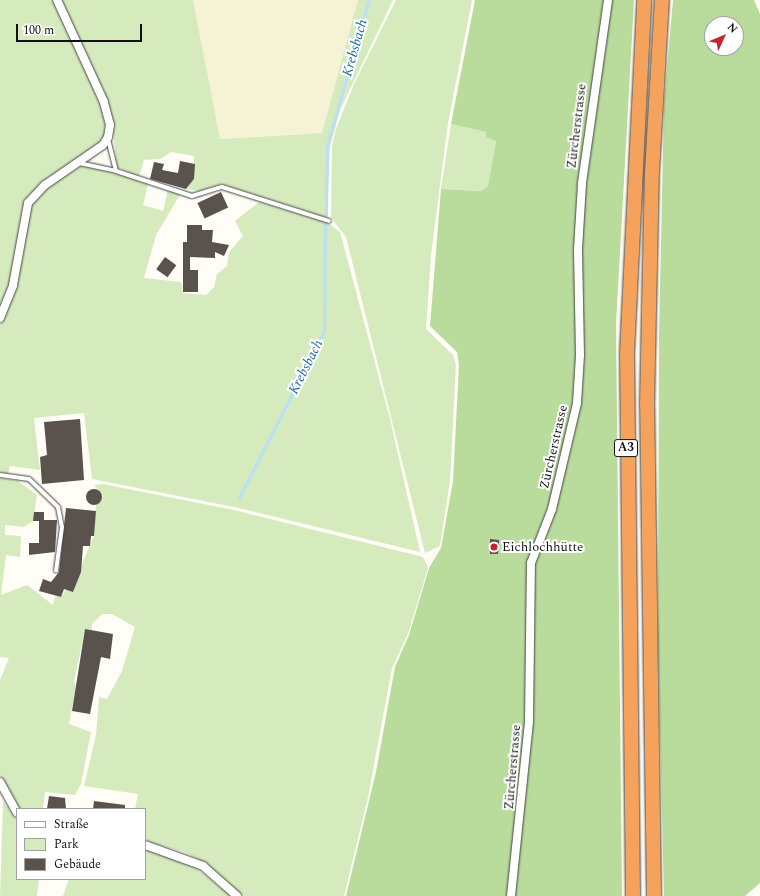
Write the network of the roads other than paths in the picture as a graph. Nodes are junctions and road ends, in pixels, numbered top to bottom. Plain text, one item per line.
1 (57, 0) edge
2 (608, 0) edge
3 (644, 0) edge
4 (662, 0) edge
5 (108, 137) junction
6 (79, 163) junction
7 (116, 171) junction
8 (329, 221) dead end
9 (0, 318) edge
10 (0, 475) edge
11 (56, 571) dead end
12 (0, 782) edge
13 (16, 811) edge
14 (146, 845) edge
15 (237, 896) edge
16 (511, 896) edge
17 (633, 896) edge
18 (654, 896) edge

1 - 5 street
2 - 16 street, Zürcherstrasse
3 - 17 highway, A3
4 - 18 highway, A3
5 - 6 street
5 - 7 lane
6 - 7 lane
6 - 9 street
7 - 8 lane
10 - 11 lane
12 - 13 street
14 - 15 street

